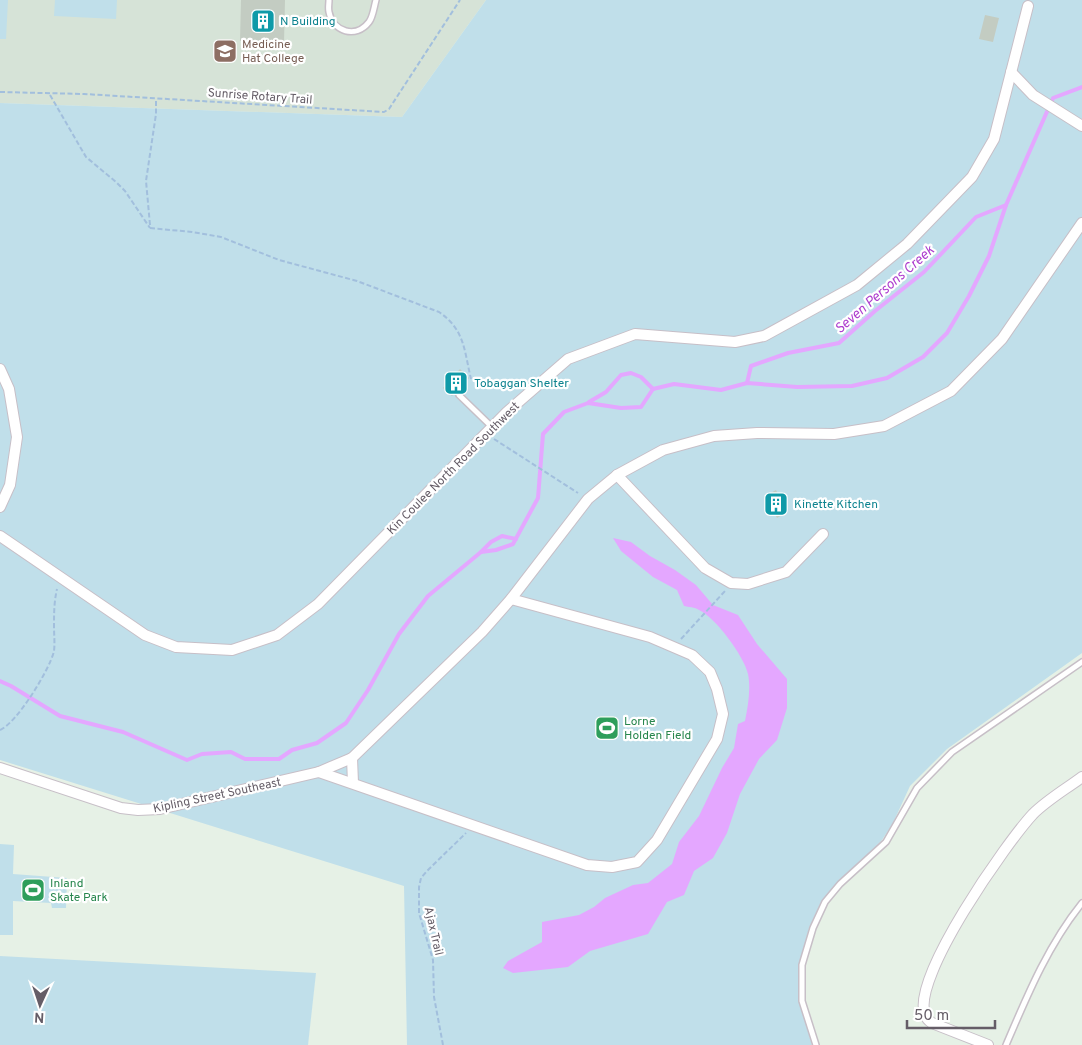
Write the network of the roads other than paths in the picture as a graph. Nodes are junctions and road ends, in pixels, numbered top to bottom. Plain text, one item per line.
1 (329, 0) edge
2 (376, 0) edge
3 (1028, 6) dead end
4 (1011, 72) junction
5 (1082, 126) edge
6 (1082, 224) edge
7 (0, 369) edge
8 (459, 395) dead end
9 (489, 430) junction
10 (617, 475) junction
11 (0, 507) edge
12 (823, 534) dead end
13 (0, 536) edge
14 (511, 599) junction
15 (1082, 662) edge
16 (352, 758) junction
17 (0, 768) edge
18 (319, 772) junction
19 (1082, 777) edge
20 (353, 783) junction
21 (1082, 903) edge
22 (816, 1045) edge
23 (988, 1045) edge
24 (1006, 1045) edge

1 - 2 lane
3 - 4 street, Kin Coulee North Road Southwest
4 - 5 street
4 - 9 street, Kin Coulee North Road Southwest
6 - 10 street
7 - 11 street
8 - 9 lane
9 - 13 street, Kin Coulee North Road Southwest
10 - 12 street
10 - 14 street
14 - 16 street
14 - 20 street
15 - 22 lane
16 - 18 street
16 - 20 street
17 - 18 street, Kipling Street Southeast
18 - 20 street
19 - 23 street
21 - 24 lane

